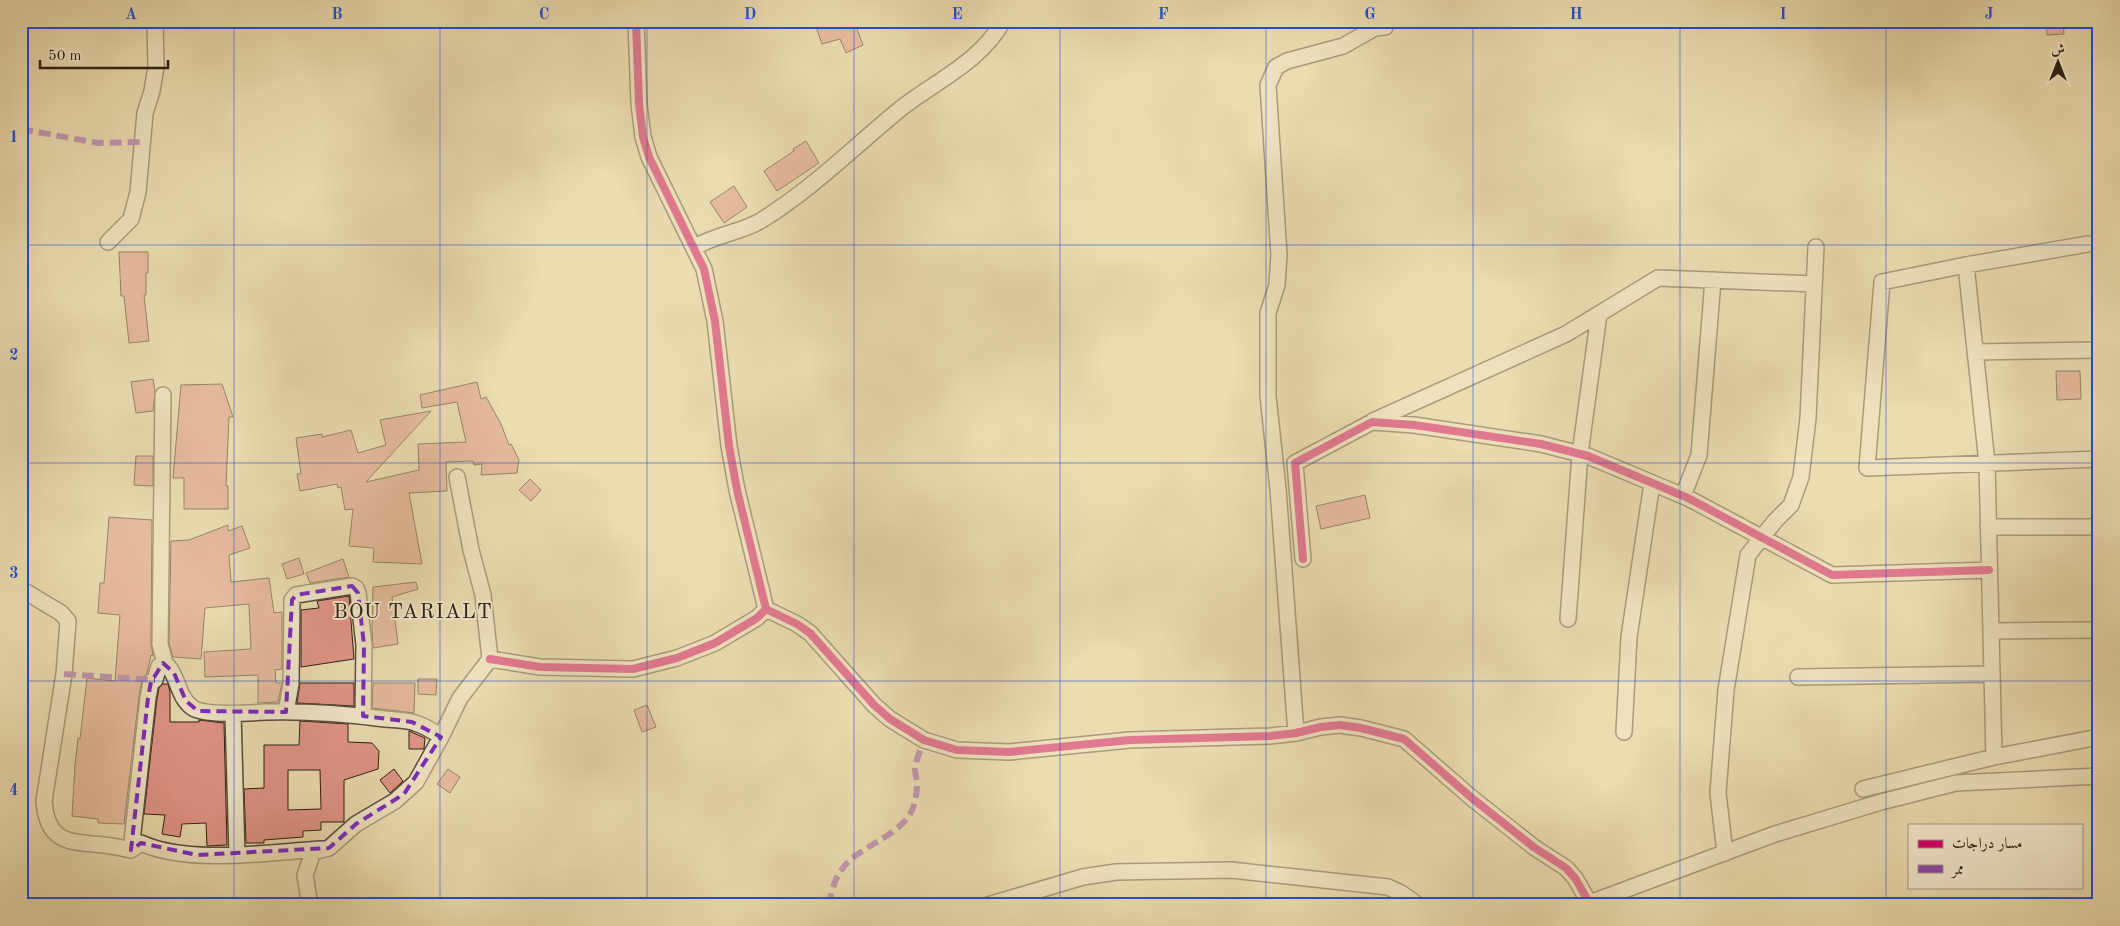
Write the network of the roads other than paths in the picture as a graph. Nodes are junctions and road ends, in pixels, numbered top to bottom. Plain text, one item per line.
1 (156, 21) edge
2 (636, 21) edge
3 (1003, 21) edge
4 (1386, 21) edge
5 (108, 242) dead end
6 (2088, 244) dead end
7 (1816, 246) dead end
8 (695, 247) junction
9 (1966, 265) junction
10 (1713, 280) junction
11 (1814, 284) junction
12 (1599, 314) junction
13 (2099, 350) edge
14 (1975, 352) junction
15 (163, 395) dead end
16 (1372, 422) junction
17 (1580, 454) junction
18 (2099, 459) edge
19 (1987, 463) junction
20 (457, 477) dead end
21 (1652, 483) junction
22 (1683, 496) junction
23 (1988, 527) junction
24 (2099, 527) edge
25 (1762, 537) junction
26 (1303, 559) dead end
27 (1989, 570) junction
28 (21, 589) edge
29 (766, 609) junction
30 (1568, 619) dead end
31 (2099, 630) edge
32 (1991, 631) junction
33 (490, 658) junction
34 (166, 667) junction
35 (1992, 674) junction
36 (1798, 677) dead end
37 (286, 712) junction
38 (233, 714) junction
39 (363, 716) junction
40 (1624, 732) dead end
41 (1296, 733) junction
42 (442, 737) junction
43 (2099, 737) edge
44 (1994, 756) junction
45 (2099, 776) edge
46 (1863, 789) dead end
47 (329, 848) junction
48 (131, 850) junction
49 (1725, 853) junction
50 (238, 854) junction
51 (1587, 904) edge
52 (310, 905) edge
53 (988, 905) edge
54 (1418, 905) edge

1 - 5 street
2 - 8 street
3 - 8 street
4 - 41 street
6 - 9 street
7 - 11 street
8 - 29 street
9 - 14 street
9 - 19 street
10 - 11 street
10 - 12 street
10 - 22 street
11 - 25 street
12 - 16 street
12 - 17 street
13 - 14 street
14 - 19 street
15 - 34 street
16 - 17 street
16 - 26 street
17 - 21 street
17 - 30 street
18 - 19 street
19 - 23 street
20 - 33 street
21 - 22 street
21 - 40 street
22 - 25 street
23 - 24 street
23 - 27 street
25 - 27 street
25 - 49 street
27 - 32 street
28 - 48 street
29 - 33 street
29 - 41 street
31 - 32 street
32 - 35 street
33 - 42 street
34 - 38 street
34 - 48 street
35 - 36 street
35 - 44 street
37 - 38 street
37 - 39 street
37 - 39 street
38 - 50 street
39 - 42 street
41 - 51 street
42 - 47 street
43 - 44 street
44 - 46 street
45 - 49 street
47 - 50 street
47 - 52 street
48 - 50 street
49 - 51 street
53 - 54 street

